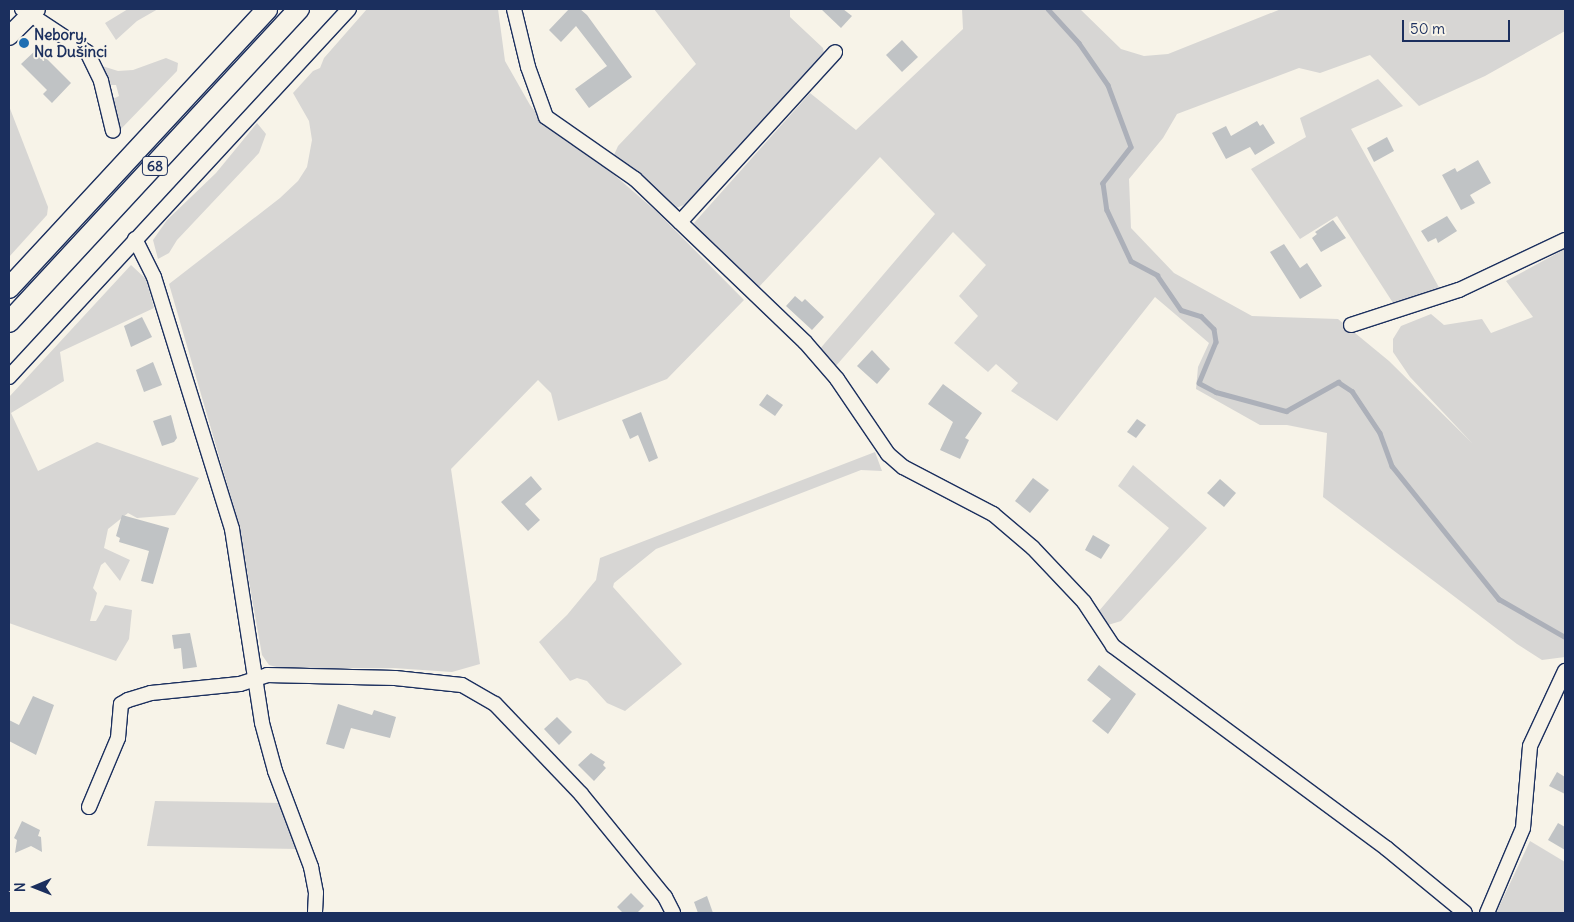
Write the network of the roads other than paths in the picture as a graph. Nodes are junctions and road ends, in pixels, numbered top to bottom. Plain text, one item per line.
1 (267, 9) edge
2 (299, 9) edge
3 (349, 9) edge
4 (514, 9) edge
5 (29, 11) edge
6 (9, 36) edge
7 (835, 52) dead end
8 (113, 131) dead end
9 (680, 222) junction
10 (135, 239) junction
11 (1565, 240) edge
12 (9, 288) edge
13 (9, 322) edge
14 (1351, 325) dead end
15 (9, 377) edge
16 (1565, 672) edge
17 (257, 679) junction
18 (89, 807) dead end
19 (315, 913) edge
20 (673, 913) edge
21 (1464, 913) edge
22 (1487, 913) edge

1 - 12 highway, 68
2 - 13 highway, 68
3 - 10 street
4 - 9 street
5 - 6 main road
5 - 8 street
7 - 9 street
9 - 21 street
10 - 15 street
10 - 17 street
11 - 14 street
16 - 22 street
17 - 18 street
17 - 19 street
17 - 20 street

